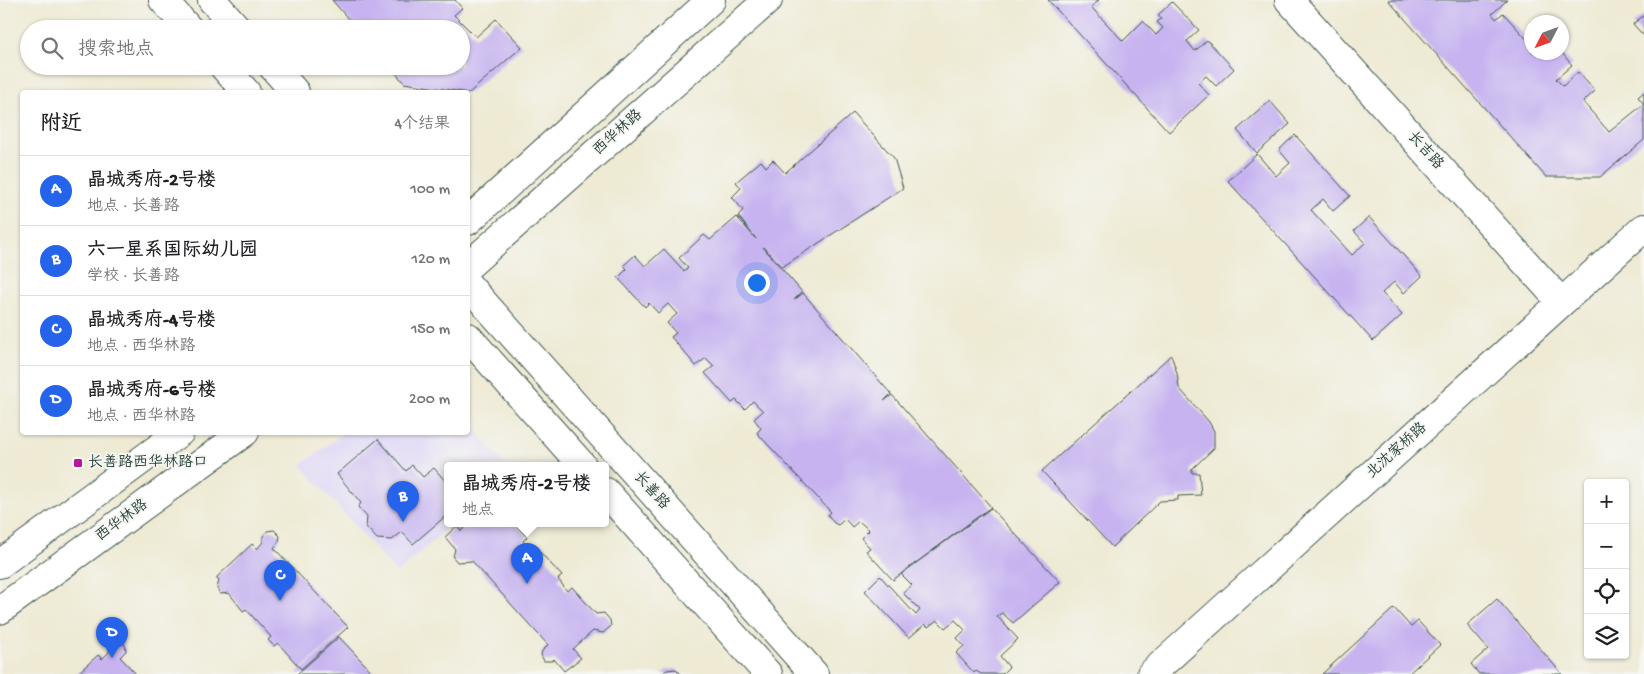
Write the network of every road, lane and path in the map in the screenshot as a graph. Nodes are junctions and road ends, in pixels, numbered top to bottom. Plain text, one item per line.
1 (163, 0) edge
2 (212, 0) edge
3 (711, 0) edge
4 (768, 0) edge
5 (1289, 0) edge
6 (181, 20) edge
7 (230, 20) edge
8 (231, 75) edge
9 (280, 75) edge
10 (244, 90) edge
11 (293, 90) edge
12 (470, 220) edge
13 (1644, 228) edge
14 (470, 264) edge
15 (470, 288) edge
16 (1561, 302) junction
17 (470, 339) edge
18 (176, 435) edge
19 (241, 435) edge
20 (579, 462) edge
21 (609, 495) edge
22 (0, 564) edge
23 (0, 610) edge
24 (768, 674) edge
25 (814, 674) edge
26 (1151, 674) edge

1 - 6 street
2 - 7 street
3 - 12 street
4 - 14 street, 西华林路
5 - 16 street, 长吉路
8 - 10 street
9 - 11 street
13 - 16 street, 北沈家桥路
15 - 25 street, 长善路
16 - 26 street, 北沈家桥路
17 - 20 street
18 - 22 street
19 - 23 street, 西华林路
21 - 24 street

